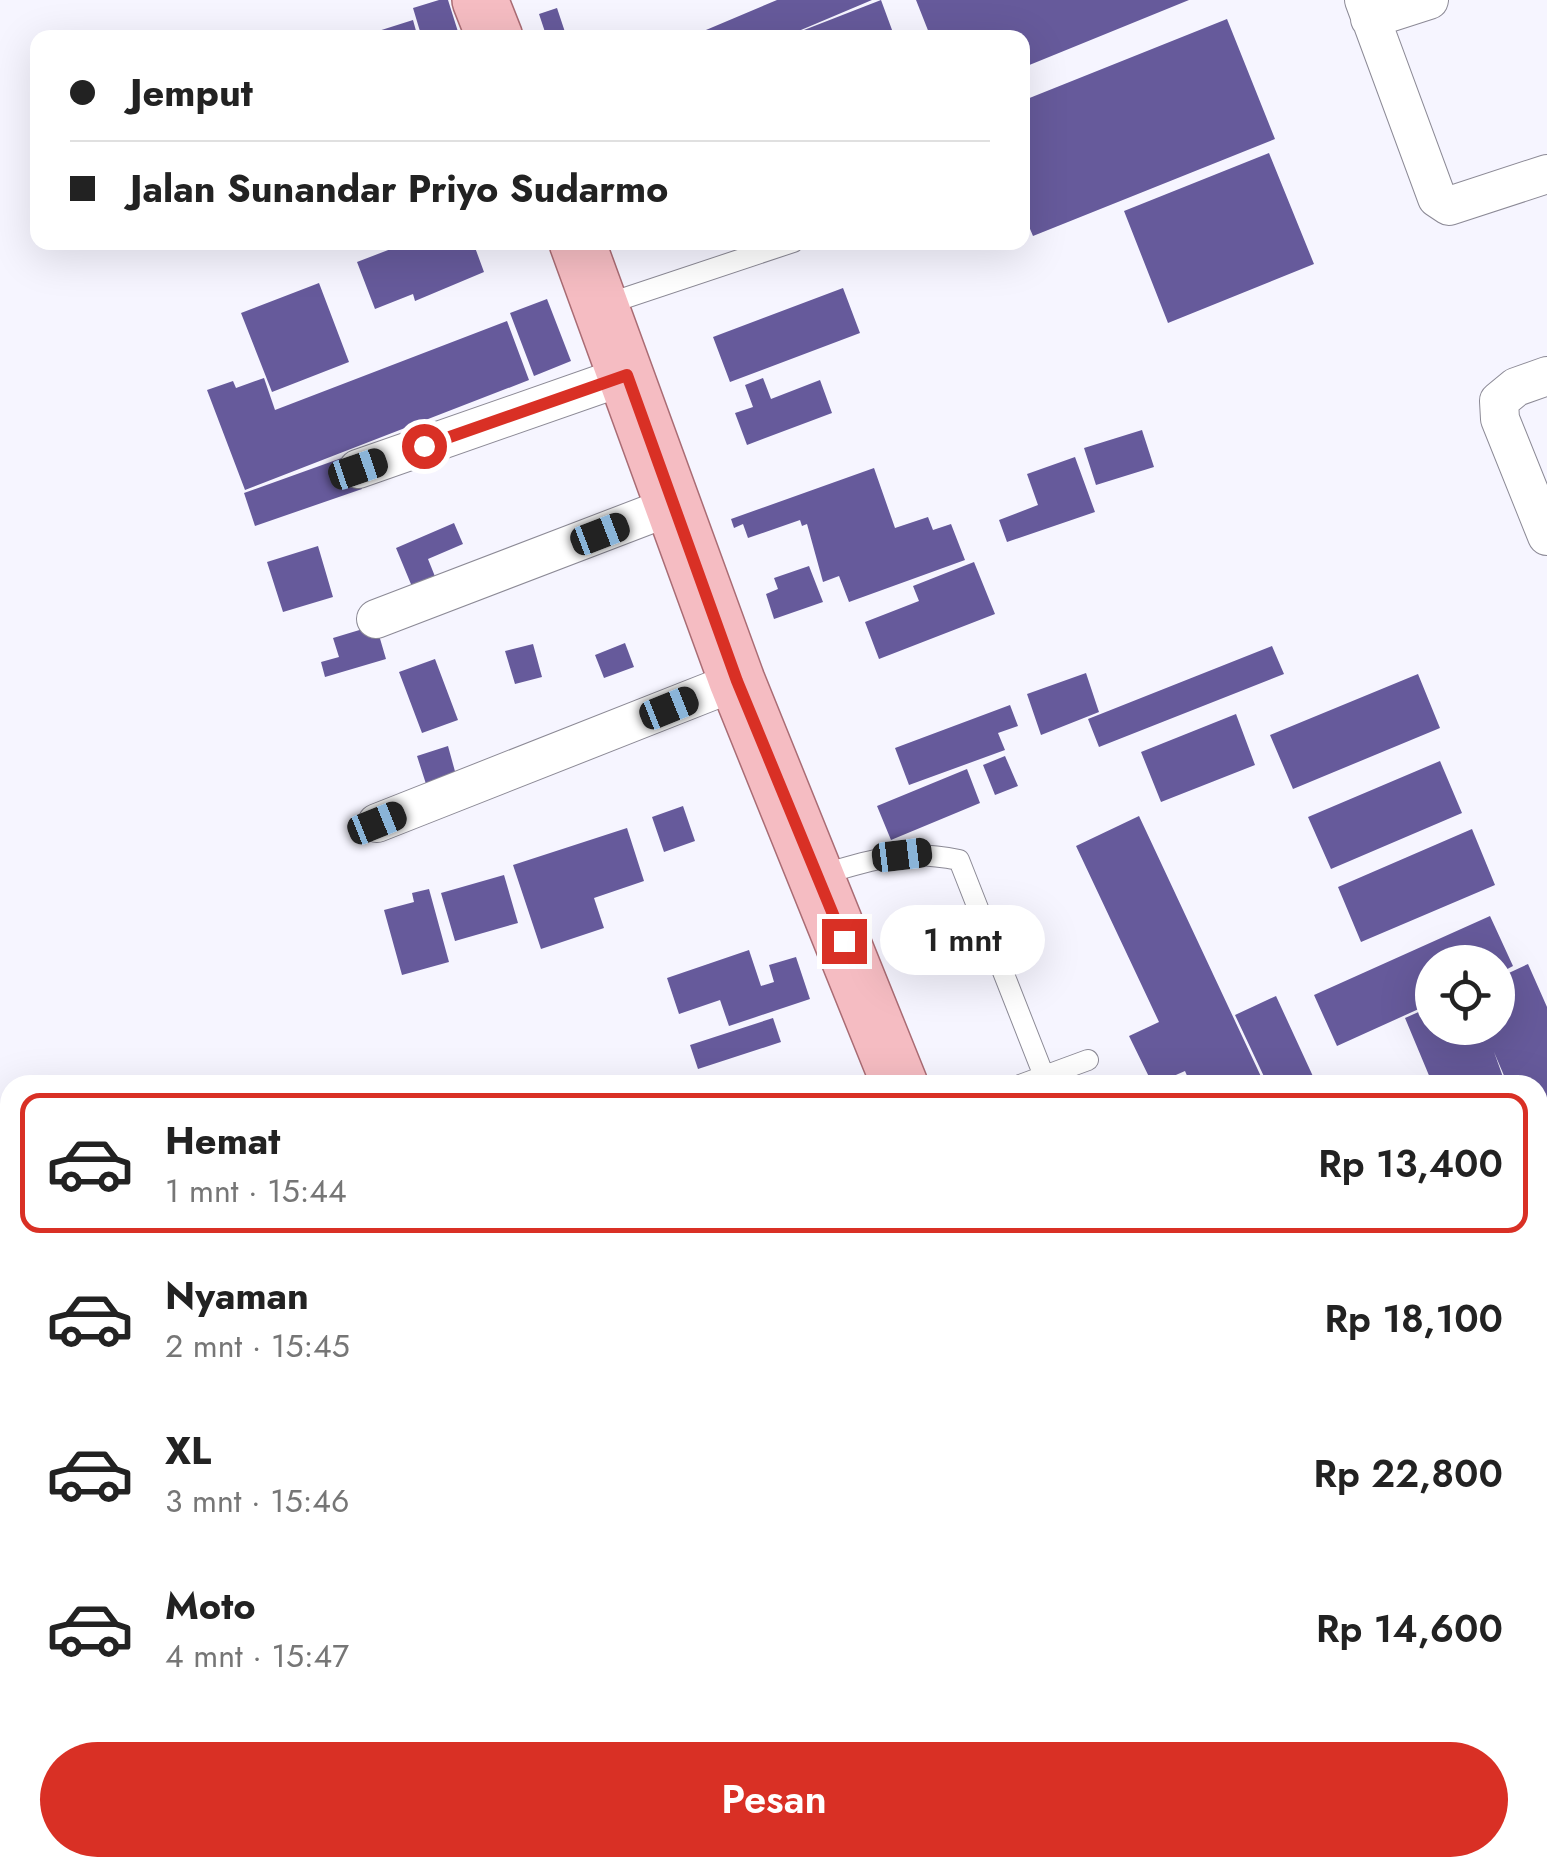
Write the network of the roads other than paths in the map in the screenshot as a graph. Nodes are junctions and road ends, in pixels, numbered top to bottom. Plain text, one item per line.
1 (480, 0) edge
2 (1429, 0) edge
3 (1367, 9) edge
4 (492, 30) edge
5 (1547, 174) edge
6 (580, 250) edge
7 (769, 250) edge
8 (602, 306) junction
9 (627, 375) junction
10 (1547, 376) edge
11 (358, 469) dead end
12 (674, 505) junction
13 (1547, 536) edge
14 (376, 619) dead end
15 (737, 681) junction
16 (377, 823) dead end
17 (817, 876) junction
18 (1088, 1060) dead end
19 (896, 1075) edge
20 (1044, 1075) edge
21 (1047, 1075) edge

1 - 4 main road
2 - 3 street
3 - 5 street
6 - 8 main road
7 - 8 lane
8 - 9 main road
9 - 11 street
9 - 12 main road
10 - 13 street
12 - 14 street
12 - 15 main road
15 - 16 street
15 - 17 main road
17 - 19 main road
17 - 20 lane
18 - 21 lane

